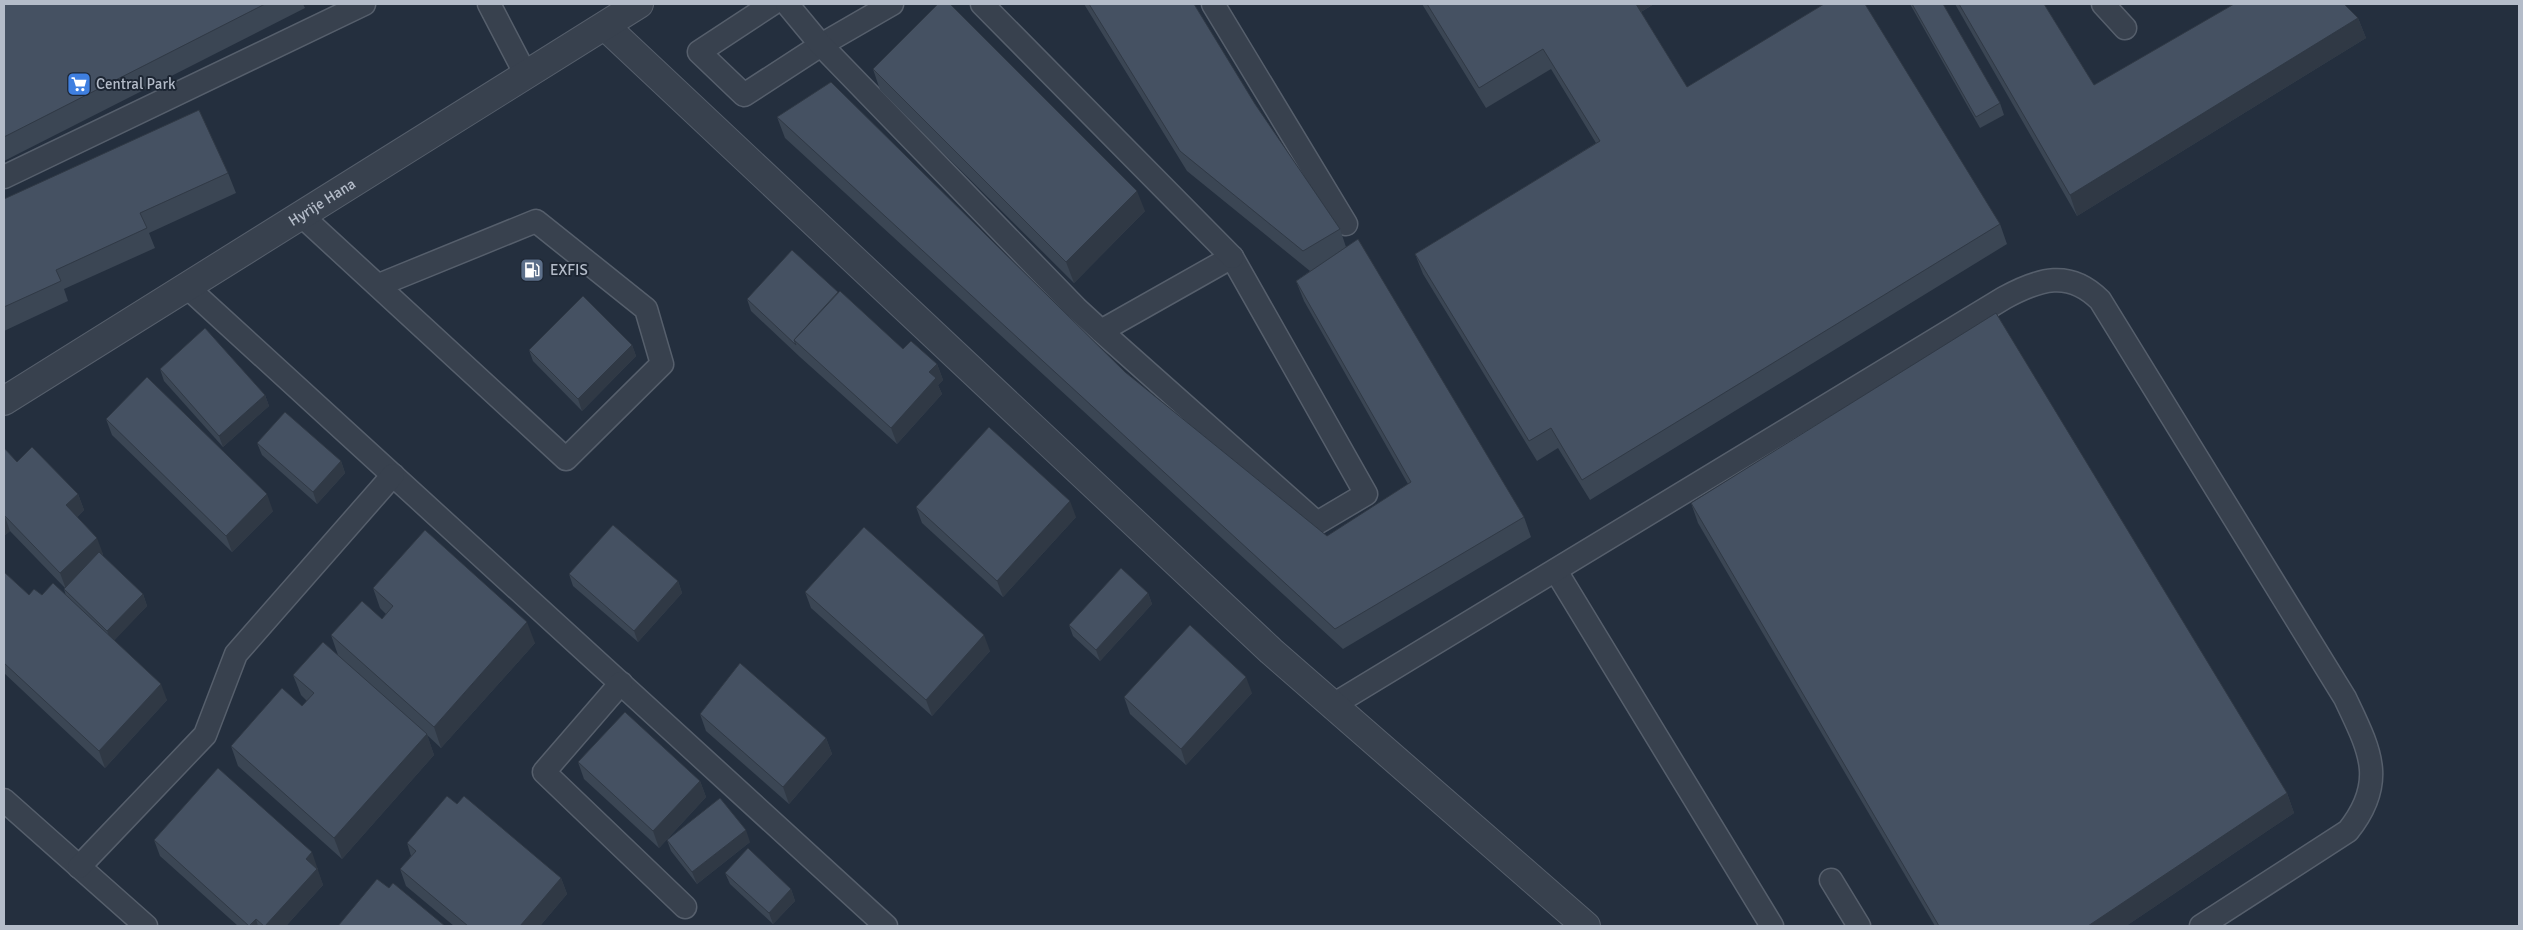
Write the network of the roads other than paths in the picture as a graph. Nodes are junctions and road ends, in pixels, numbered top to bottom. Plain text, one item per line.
1 (364, 4) edge
2 (489, 4) edge
3 (639, 4) edge
4 (772, 4) edge
5 (787, 4) edge
6 (892, 4) edge
7 (982, 4) edge
8 (1213, 4) edge
9 (2103, 4) edge
10 (605, 26) junction
11 (2125, 28) dead end
12 (821, 45) junction
13 (526, 75) junction
14 (4, 177) edge
15 (302, 216) junction
16 (1346, 224) dead end
17 (1232, 257) junction
18 (379, 284) junction
19 (186, 286) junction
20 (1102, 331) junction
21 (4, 401) edge
22 (393, 475) junction
23 (1556, 571) junction
24 (621, 684) junction
25 (1333, 705) junction
26 (4, 800) edge
27 (79, 867) junction
28 (1831, 880) dead end
29 (685, 907) dead end
30 (146, 926) edge
31 (886, 926) edge
32 (1586, 926) edge
33 (1772, 926) edge
34 (1858, 926) edge
35 (2201, 926) edge

1 - 14 lane
2 - 13 lane
3 - 10 street, Hyrije Hana
4 - 12 lane
5 - 12 lane
6 - 12 lane
7 - 17 lane
8 - 16 lane
9 - 11 lane
10 - 13 street, Hyrije Hana
10 - 25 street
12 - 20 lane
13 - 15 street, Hyrije Hana
15 - 18 lane
15 - 19 street, Hyrije Hana
17 - 20 lane
17 - 20 lane
18 - 18 lane
19 - 21 street, Hyrije Hana
19 - 22 lane
22 - 24 lane
22 - 27 lane
23 - 25 lane
23 - 33 lane
23 - 35 lane
24 - 29 lane
24 - 31 lane
25 - 32 street
26 - 27 lane
27 - 30 lane
28 - 34 lane

